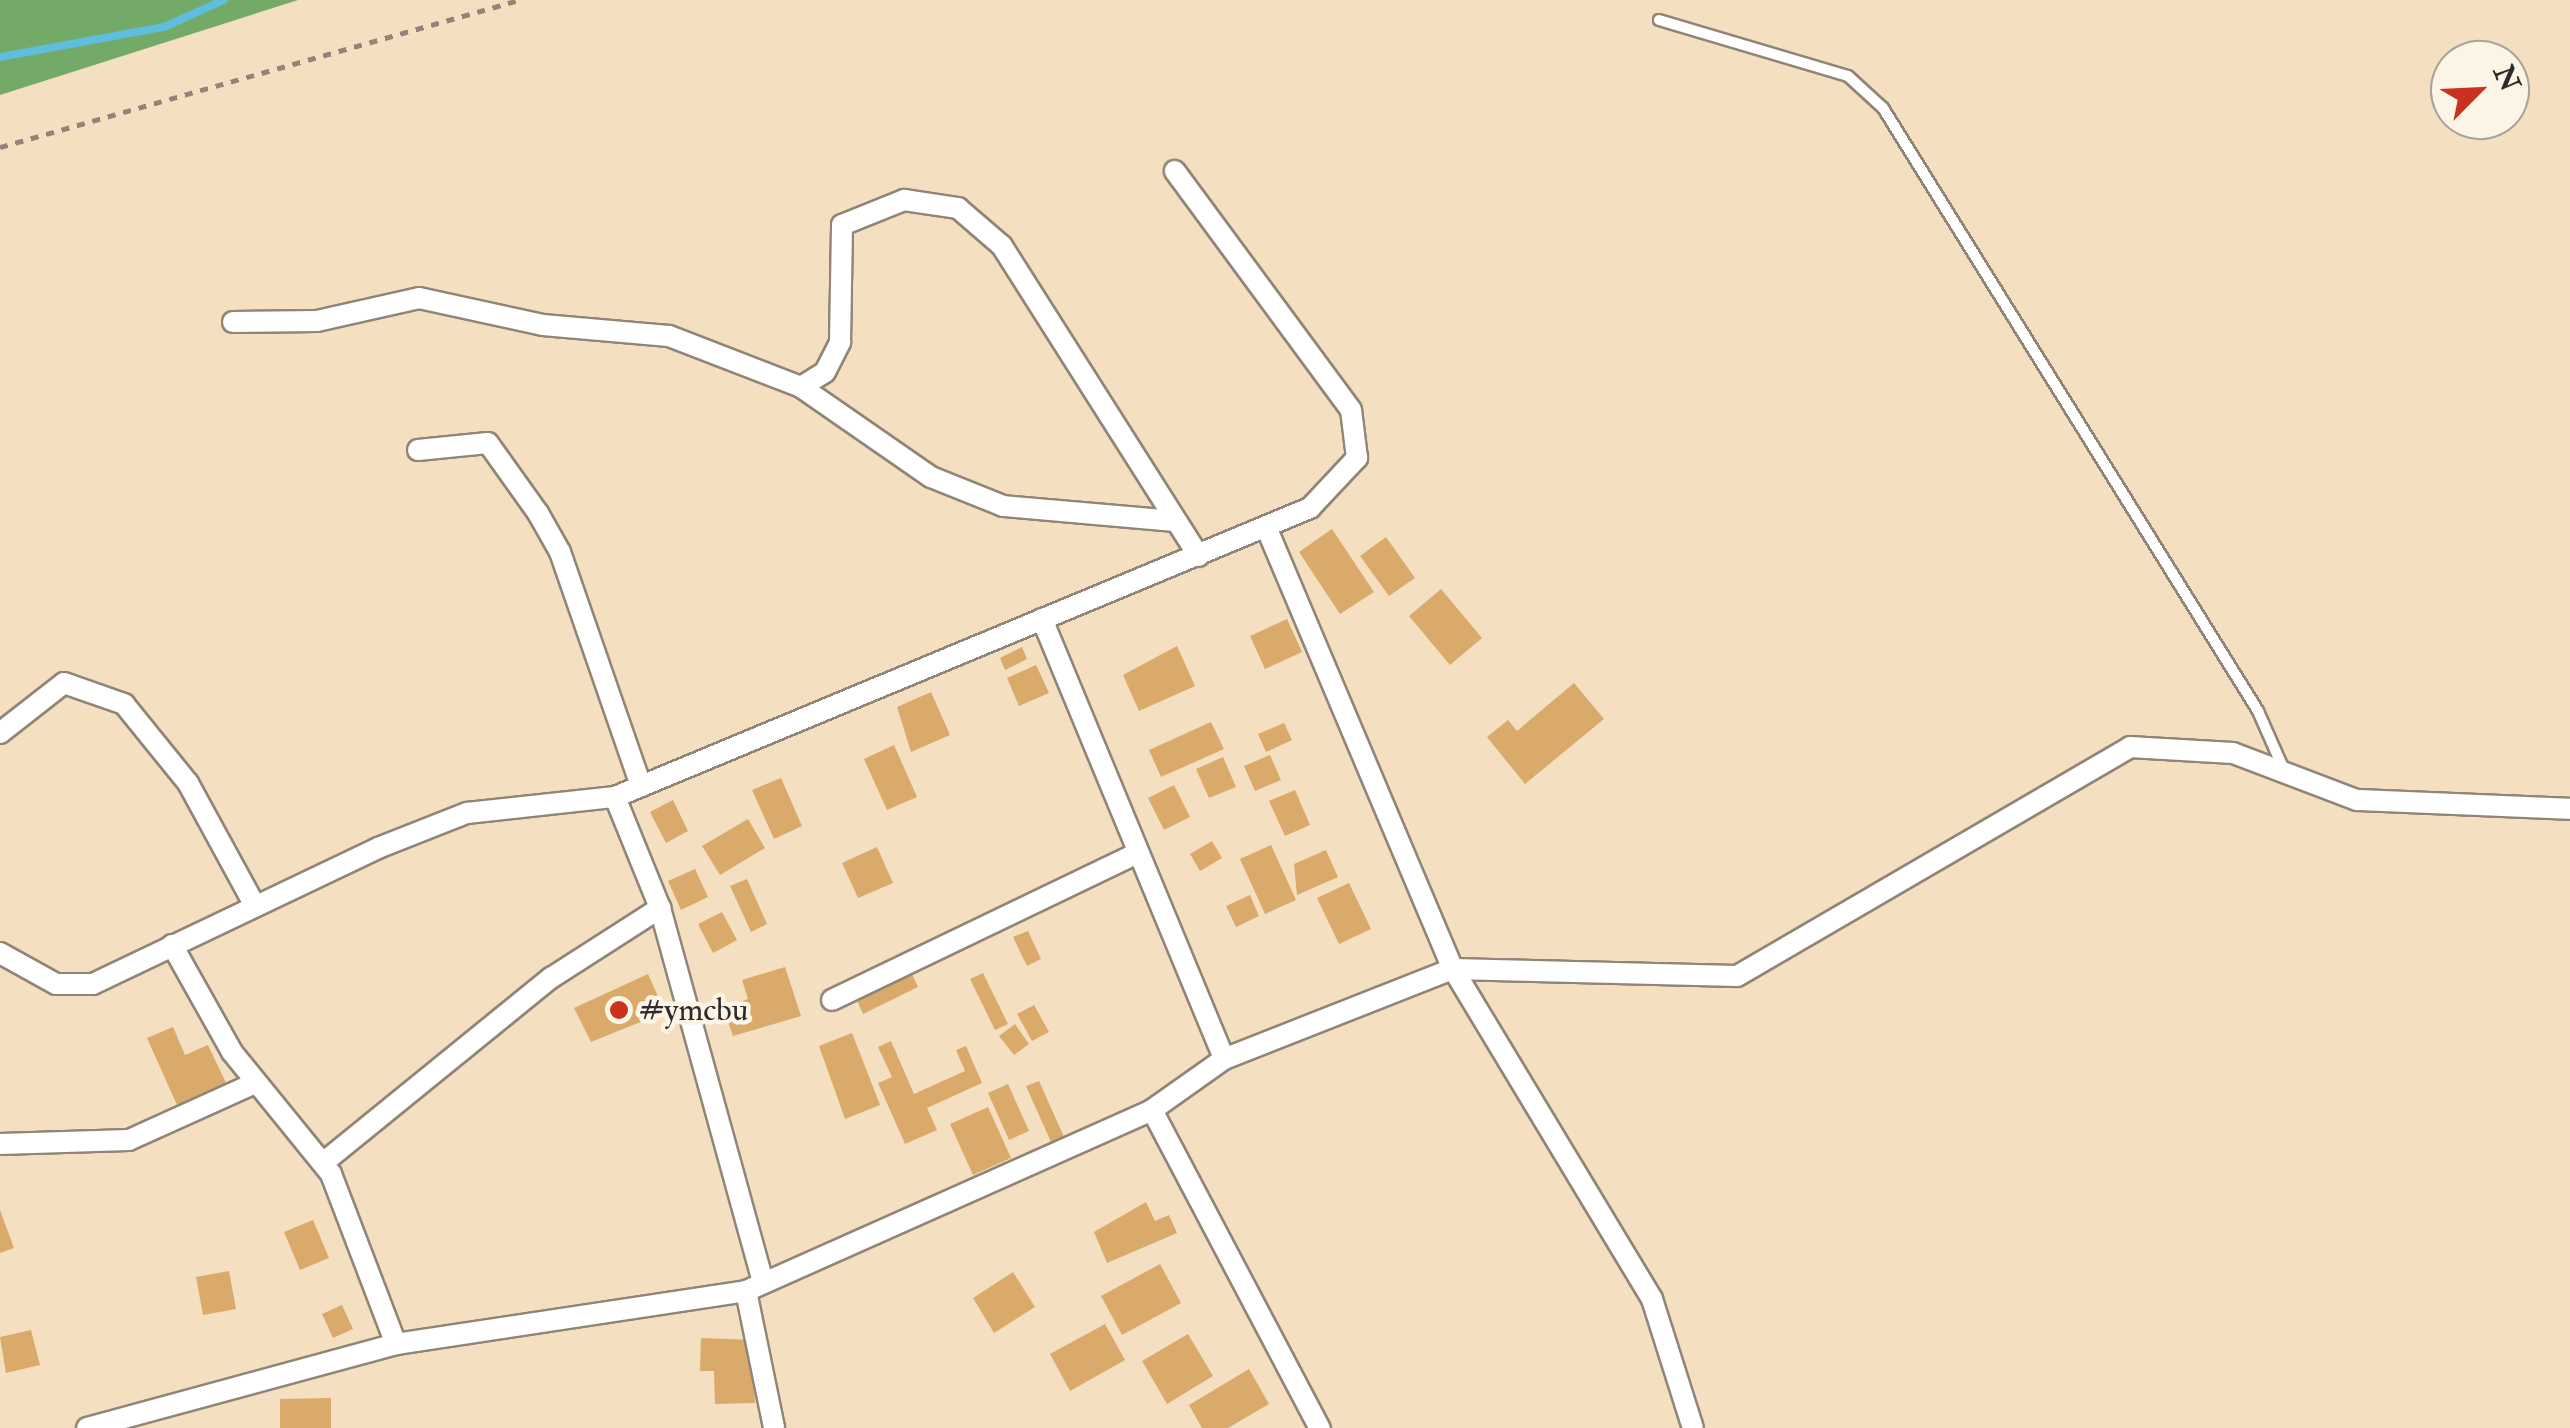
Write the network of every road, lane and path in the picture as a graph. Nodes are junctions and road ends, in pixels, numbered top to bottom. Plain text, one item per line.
1 (519, 0) edge
2 (1660, 20) dead end
3 (0, 147) edge
4 (1176, 171) dead end
5 (233, 322) dead end
6 (801, 387) junction
7 (418, 450) dead end
8 (1173, 521) junction
9 (1267, 529) junction
10 (1199, 556) junction
11 (1042, 619) junction
12 (0, 733) edge
13 (2287, 778) junction
14 (641, 786) junction
15 (615, 797) junction
16 (2570, 809) edge
17 (1138, 853) junction
18 (254, 904) junction
19 (660, 908) junction
20 (172, 945) junction
21 (0, 953) edge
22 (1453, 969) junction
23 (832, 1000) dead end
24 (1224, 1059) junction
25 (255, 1083) junction
26 (1152, 1110) junction
27 (0, 1144) edge
28 (322, 1163) junction
29 (754, 1286) junction
30 (396, 1344) junction
31 (86, 1428) edge
32 (774, 1428) edge
33 (1320, 1428) edge
34 (1692, 1428) edge

1 - 3 path
2 - 13 lane
4 - 9 street
5 - 6 street
6 - 8 street
6 - 8 street
7 - 14 street
8 - 10 street
9 - 10 street
9 - 22 street
10 - 11 street
11 - 14 street
11 - 17 street
12 - 18 street
13 - 16 street
13 - 22 street
14 - 15 street
15 - 18 street
15 - 19 street
17 - 23 street
17 - 24 street
18 - 20 street
19 - 28 street
19 - 29 street
20 - 21 street
20 - 25 street
22 - 24 street
22 - 34 street
24 - 26 street
25 - 27 street
25 - 28 street
26 - 29 street
26 - 33 street
28 - 30 street
29 - 30 street
29 - 32 street
30 - 31 street

